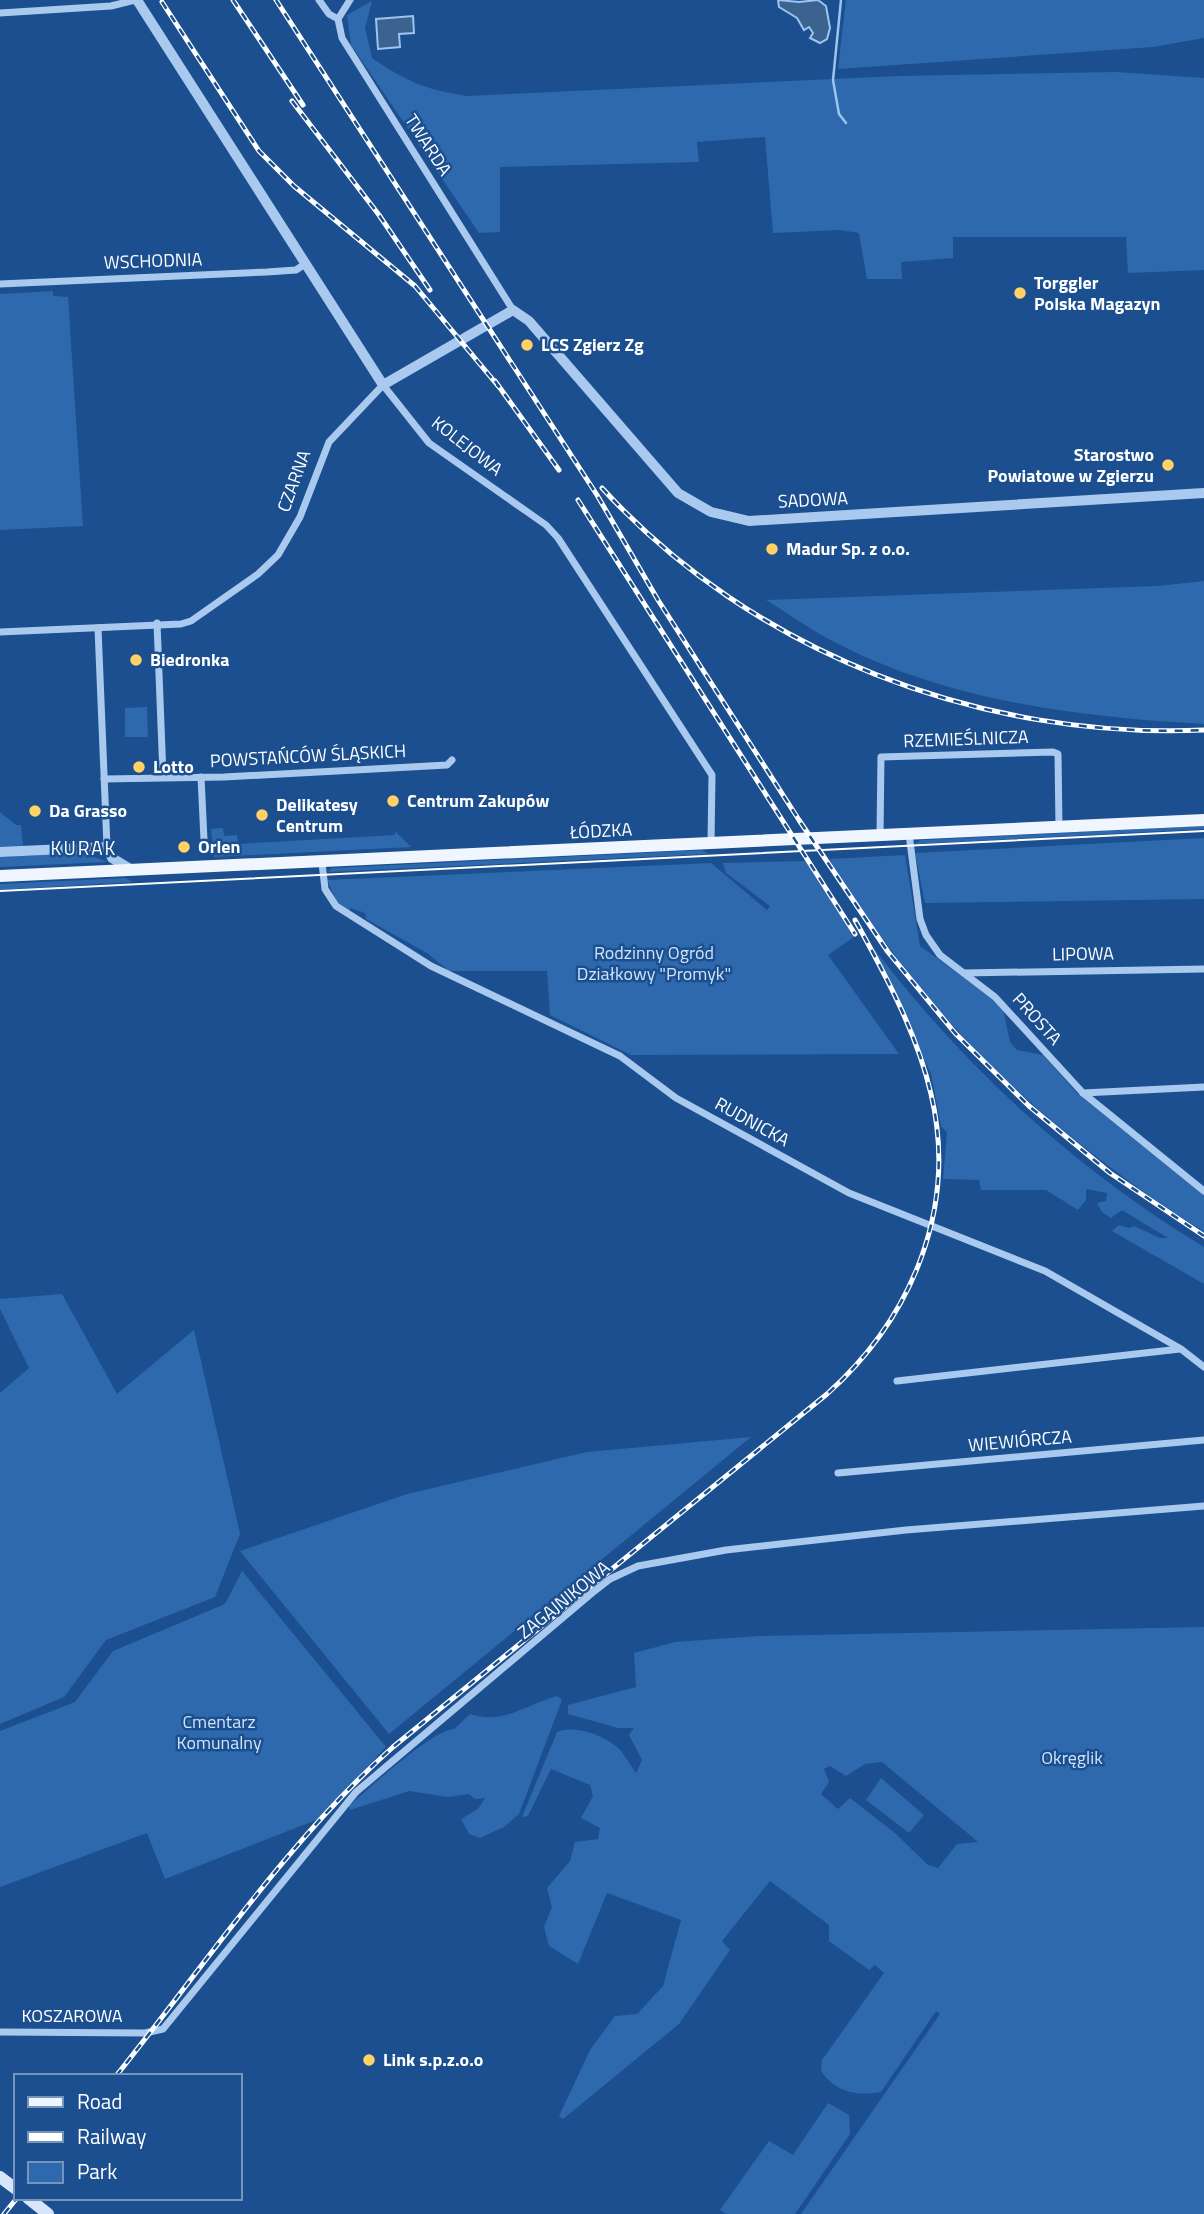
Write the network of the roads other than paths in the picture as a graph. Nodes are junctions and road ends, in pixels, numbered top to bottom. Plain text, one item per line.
1 (136, 0) edge
2 (319, 0) edge
3 (350, 0) edge
4 (0, 13) edge
5 (338, 19) junction
6 (305, 264) junction
7 (0, 284) edge
8 (513, 310) junction
9 (383, 384) junction
10 (1204, 493) edge
11 (157, 623) junction
12 (98, 628) junction
13 (0, 632) edge
14 (452, 760) dead end
15 (163, 776) junction
16 (201, 777) junction
17 (104, 779) junction
18 (1204, 820) edge
19 (1059, 827) junction
20 (909, 834) junction
21 (880, 835) junction
22 (204, 840) dead end
23 (711, 843) junction
24 (107, 847) junction
25 (0, 852) edge
26 (323, 863) junction
27 (134, 871) junction
28 (0, 876) edge
29 (1204, 969) edge
30 (963, 973) junction
31 (1204, 1087) edge
32 (1083, 1093) junction
33 (1204, 1191) edge
34 (1181, 1349) junction
35 (1204, 1367) edge
36 (897, 1381) dead end
37 (1204, 1440) edge
38 (838, 1474) dead end
39 (1204, 1506) edge
40 (0, 2032) edge
41 (145, 2034) joint
42 (30, 2200) edge
43 (48, 2214) edge

1 - 4 street
1 - 6 street, KOLEJOWA
2 - 5 street, TWARDA
3 - 5 street
5 - 8 street, TWARDA
6 - 7 street, WSCHODNIA
6 - 9 street, KOLEJOWA
8 - 9 street, CZARNA
8 - 10 street, SADOWA
9 - 11 street, CZARNA
9 - 23 street, KOLEJOWA
11 - 12 street, CZARNA
11 - 15 street
12 - 13 street
12 - 17 street
14 - 16 street, POWSTAŃCÓW ŚLĄSKICH
15 - 16 street, POWSTAŃCÓW ŚLĄSKICH
15 - 17 street, POWSTAŃCÓW ŚLĄSKICH
16 - 22 street
17 - 24 street
18 - 19 main road, ŁÓDZKA
19 - 20 main road, ŁÓDZKA
19 - 21 street, RZEMIEŚLNICZA
20 - 21 main road, ŁÓDZKA
20 - 30 street, PROSTA
21 - 23 main road, ŁÓDZKA
23 - 26 main road, ŁÓDZKA
24 - 25 street
24 - 27 street
26 - 27 main road, ŁÓDZKA
26 - 34 street, RUDNICKA
27 - 28 main road, ŁÓDZKA
29 - 30 street, LIPOWA
30 - 32 street, PROSTA
31 - 32 street
32 - 33 street, PROSTA
34 - 35 street, RUDNICKA
34 - 36 street
37 - 38 street, WIEWIÓRCZA
39 - 41 street, ZAGAJNIKOWA
40 - 41 street, KOSZAROWA
42 - 43 main road

